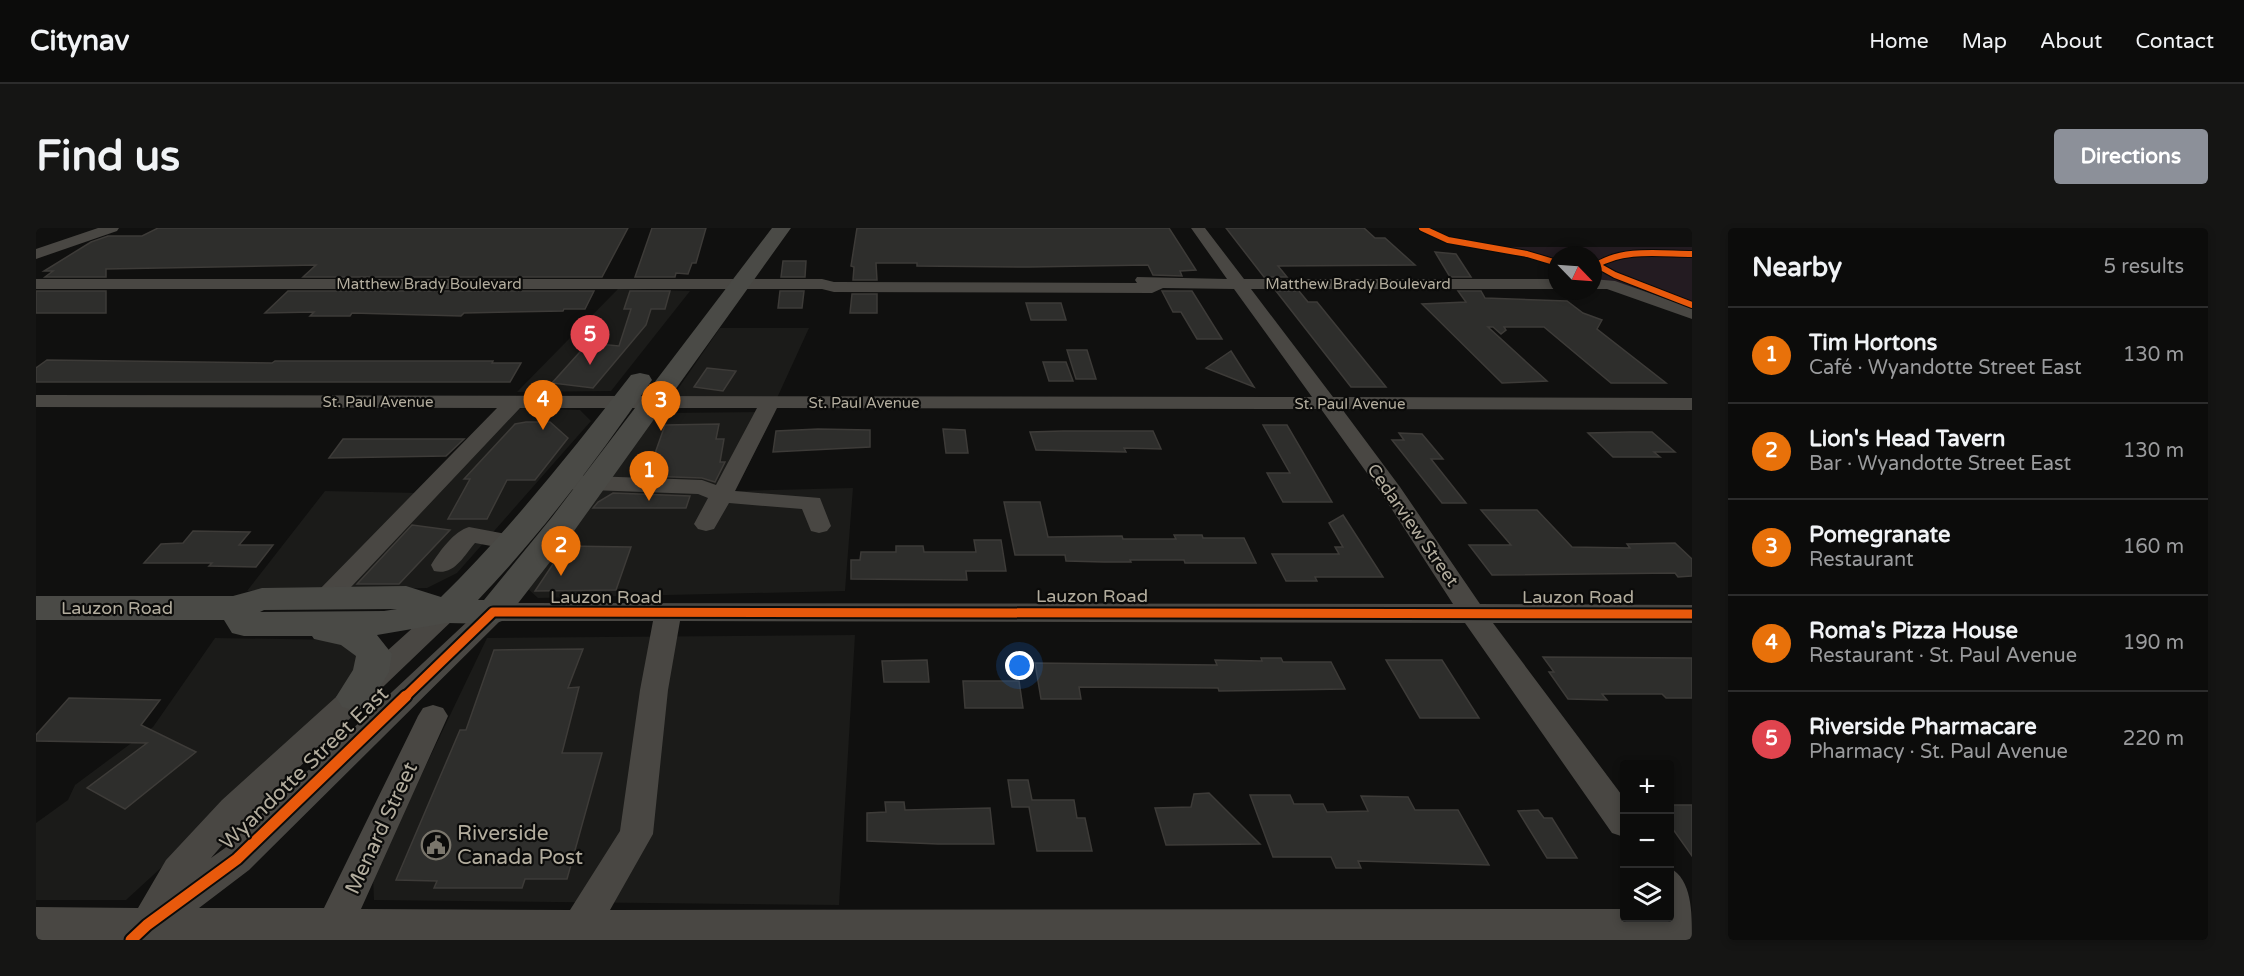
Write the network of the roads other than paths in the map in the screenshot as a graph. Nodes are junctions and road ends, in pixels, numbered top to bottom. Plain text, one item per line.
1 (112, 228) edge
2 (782, 228) edge
3 (1198, 228) edge
4 (36, 254) edge
5 (728, 277) junction
6 (36, 284) edge
7 (1239, 284) junction
8 (1548, 284) edge
9 (1602, 284) edge
10 (697, 305) dead end
11 (1692, 314) edge
12 (657, 358) dead end
13 (36, 401) edge
14 (514, 402) junction
15 (637, 402) junction
16 (770, 403) junction
17 (1326, 404) junction
18 (1692, 404) edge
19 (578, 483) junction
20 (721, 496) junction
21 (706, 524) dead end
22 (819, 526) dead end
23 (513, 542) junction
24 (443, 565) dead end
25 (326, 598) junction
26 (36, 608) edge
27 (234, 608) junction
28 (447, 611) junction
29 (493, 612) junction
30 (668, 614) junction
31 (1473, 614) junction
32 (1692, 614) edge
33 (277, 624) junction
34 (355, 697) junction
35 (433, 716) dead end
36 (1620, 817) edge
37 (1674, 890) edge
38 (1692, 916) edge
39 (36, 924) edge
40 (1692, 926) edge
41 (580, 927) junction
42 (139, 932) edge
43 (332, 933) edge

1 - 4 street
2 - 5 main road, Wyandotte Street East
3 - 7 street, Cedarview Street
5 - 6 street, Matthew Brady Boulevard
5 - 7 street, Matthew Brady Boulevard
5 - 10 main road, Wyandotte Street East
5 - 15 main road, Wyandotte Street East
7 - 8 street, Matthew Brady Boulevard
7 - 17 street, Cedarview Street
9 - 11 street
12 - 15 main road, Wyandotte Street East
13 - 14 street, St. Paul Avenue
14 - 15 street, St. Paul Avenue
14 - 25 street
15 - 16 street, St. Paul Avenue
15 - 19 main road, Wyandotte Street East
16 - 17 street, St. Paul Avenue
16 - 20 street
17 - 18 street, St. Paul Avenue
17 - 31 street, Cedarview Street
19 - 20 street
19 - 23 main road, Wyandotte Street East
19 - 29 main road, Wyandotte Street East
20 - 21 street
20 - 22 street
23 - 24 street
23 - 28 main road, Wyandotte Street East
25 - 27 main road, Lauzon Road
25 - 28 main road, Lauzon Road
26 - 27 main road, Lauzon Road
27 - 33 main road, Lauzon Road
28 - 29 main road, Lauzon Road
28 - 33 main road, Lauzon Road
28 - 34 street, Wyandotte Street East
29 - 30 street, Lauzon Road
29 - 42 street, Wyandotte Street East
30 - 31 street, Lauzon Road
30 - 41 street
31 - 32 street, Lauzon Road
31 - 36 street, Cedarview Street
33 - 34 main road
34 - 42 street, Wyandotte Street East
35 - 43 street, Menard Street
37 - 38 street
39 - 42 street
40 - 41 street
41 - 43 street
42 - 43 street

